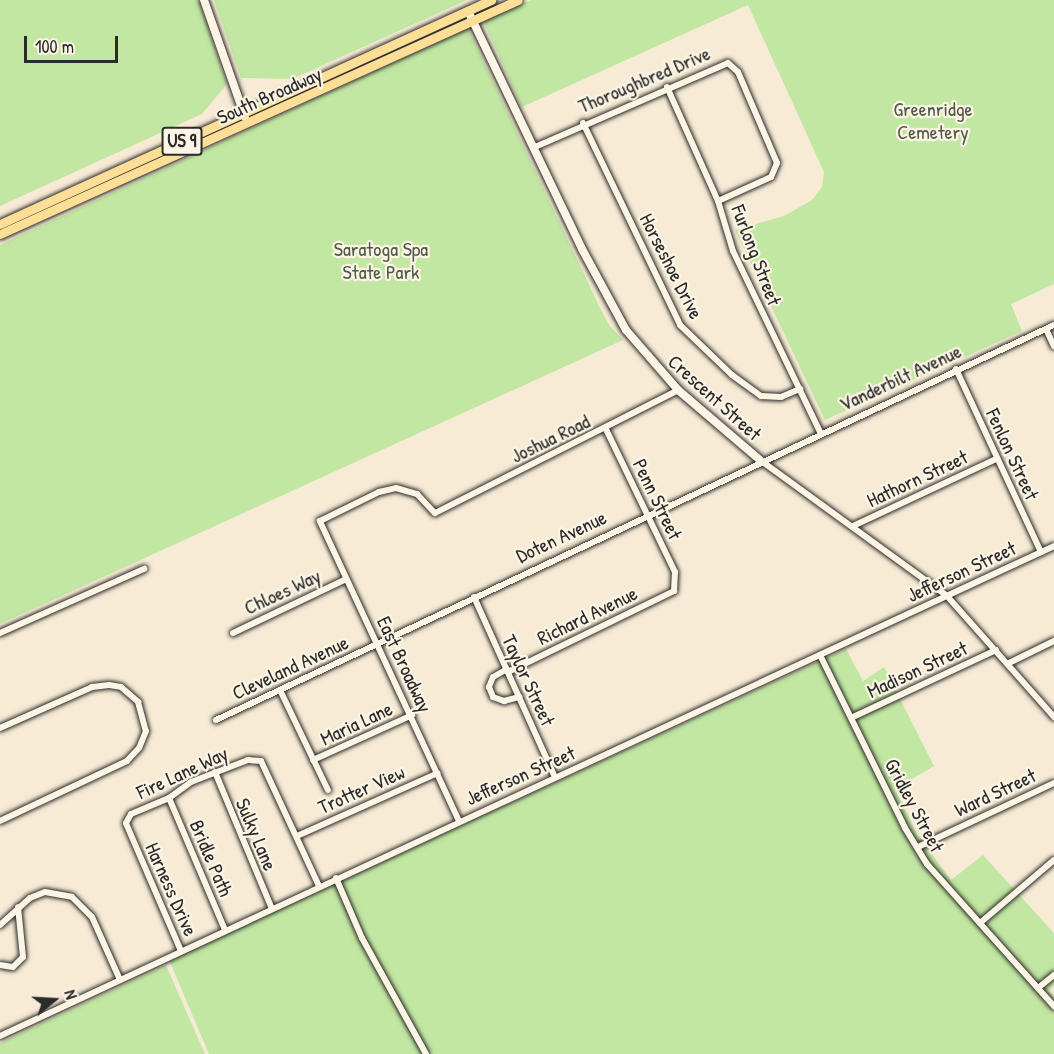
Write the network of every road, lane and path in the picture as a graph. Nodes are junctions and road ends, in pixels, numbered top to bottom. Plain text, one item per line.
1 (204, 0) edge
2 (491, 0) edge
3 (518, 0) edge
4 (468, 10) junction
5 (473, 21) junction
6 (667, 87) junction
7 (244, 114) junction
8 (583, 123) junction
9 (248, 124) junction
10 (535, 147) junction
11 (718, 201) junction
12 (0, 224) edge
13 (0, 234) edge
14 (1054, 325) edge
15 (1046, 328) junction
16 (1054, 346) edge
17 (956, 369) junction
18 (800, 389) junction
19 (678, 390) junction
20 (606, 429) junction
21 (820, 432) junction
22 (996, 459) junction
23 (760, 460) junction
24 (648, 514) junction
25 (320, 521) joint
26 (853, 526) junction
27 (1054, 546) edge
28 (1041, 552) junction
29 (144, 569) dead end
30 (346, 579) junction
31 (677, 585) joint
32 (947, 596) junction
33 (474, 597) junction
34 (0, 633) edge
35 (232, 633) dead end
36 (1054, 641) edge
37 (378, 644) junction
38 (996, 650) junction
39 (820, 655) junction
40 (1009, 663) junction
41 (507, 670) junction
42 (280, 690) junction
43 (519, 697) junction
44 (412, 715) junction
45 (852, 717) junction
46 (1054, 717) edge
47 (216, 720) dead end
48 (0, 728) edge
49 (313, 760) junction
50 (214, 772) junction
51 (438, 772) junction
52 (555, 777) junction
53 (1054, 783) edge
54 (328, 790) dead end
55 (169, 798) junction
56 (0, 821) edge
57 (459, 821) junction
58 (297, 836) junction
59 (132, 841) joint
60 (918, 848) junction
61 (1054, 861) edge
62 (336, 878) junction
63 (319, 886) junction
64 (18, 907) junction
65 (272, 909) junction
66 (980, 923) junction
67 (0, 926) edge
68 (225, 930) junction
69 (181, 951) junction
70 (0, 965) edge
71 (1054, 975) edge
72 (120, 980) junction
73 (1038, 988) junction
74 (1054, 1006) edge
75 (0, 1036) edge
76 (426, 1054) edge

1 - 7 street
2 - 4 main road, South Broadway / US 9
3 - 5 main road, South Broadway / US 9
4 - 5 street, Crescent Street
4 - 7 main road, South Broadway / US 9
5 - 9 main road, South Broadway / US 9
5 - 10 street, Crescent Street
6 - 8 street, Thoroughbred Drive
6 - 11 street, Furlong Street
6 - 11 street, Thoroughbred Drive
7 - 9 street
7 - 12 main road, South Broadway / US 9
8 - 10 street, Thoroughbred Drive
8 - 18 street, Horseshoe Drive
9 - 13 main road, South Broadway / US 9
10 - 19 street, Crescent Street
11 - 18 street, Furlong Street
14 - 15 street, Vanderbilt Avenue
15 - 16 street
15 - 17 street, Vanderbilt Avenue
17 - 21 street, Vanderbilt Avenue
17 - 22 street, Fenlon Street
18 - 21 street, Furlong Street
19 - 20 street, Joshua Road
19 - 23 street, Crescent Street
20 - 24 street, Penn Street
20 - 25 street, Joshua Road
21 - 23 street, Vanderbilt Avenue
22 - 26 street, Hathorn Street
22 - 28 street, Fenlon Street
23 - 24 street, Doten Avenue
23 - 26 street, Crescent Street
24 - 31 street, Penn Street
24 - 33 street, Doten Avenue
25 - 30 street, East Broadway
26 - 32 street, Crescent Street
27 - 28 street, Jefferson Street
28 - 32 street, Jefferson Street
29 - 34 street
30 - 35 street, Chloes Way
30 - 37 street, East Broadway
31 - 41 street, Richard Avenue
32 - 38 street, Crescent Street
32 - 39 street, Jefferson Street
33 - 37 street, Doten Avenue
33 - 41 street, Taylor Street
36 - 40 street
37 - 42 street, Cleveland Avenue
37 - 44 street, East Broadway
38 - 40 street, Crescent Street
38 - 45 street, Madison Street
39 - 45 street, Gridley Street
39 - 52 street, Jefferson Street
40 - 46 street, Crescent Street
41 - 43 street, Taylor Street
41 - 43 street
42 - 47 street, Cleveland Avenue
42 - 49 street
43 - 52 street, Taylor Street
44 - 49 street, Maria Lane
44 - 51 street, East Broadway
45 - 60 street, Gridley Street
48 - 56 street
49 - 54 street
50 - 55 street, Fire Lane Way
50 - 58 street, Fire Lane Way
50 - 65 street, Sulky Lane
51 - 57 street, East Broadway
51 - 58 street, Trotter View
52 - 57 street, Jefferson Street
53 - 60 street, Ward Street
55 - 59 street, Fire Lane Way
55 - 68 street, Bridle Path
57 - 62 street, Jefferson Street
58 - 63 street
59 - 69 street, Harness Drive
60 - 66 street, Gridley Street
61 - 66 street
62 - 63 street, Jefferson Street
62 - 76 street
63 - 65 street, Jefferson Street
64 - 67 street
64 - 70 street
64 - 72 street
65 - 68 street, Jefferson Street
66 - 73 street, Gridley Street
68 - 69 street, Jefferson Street
69 - 72 street, Jefferson Street
71 - 73 street
72 - 75 street, Jefferson Street
73 - 74 street, Gridley Street

